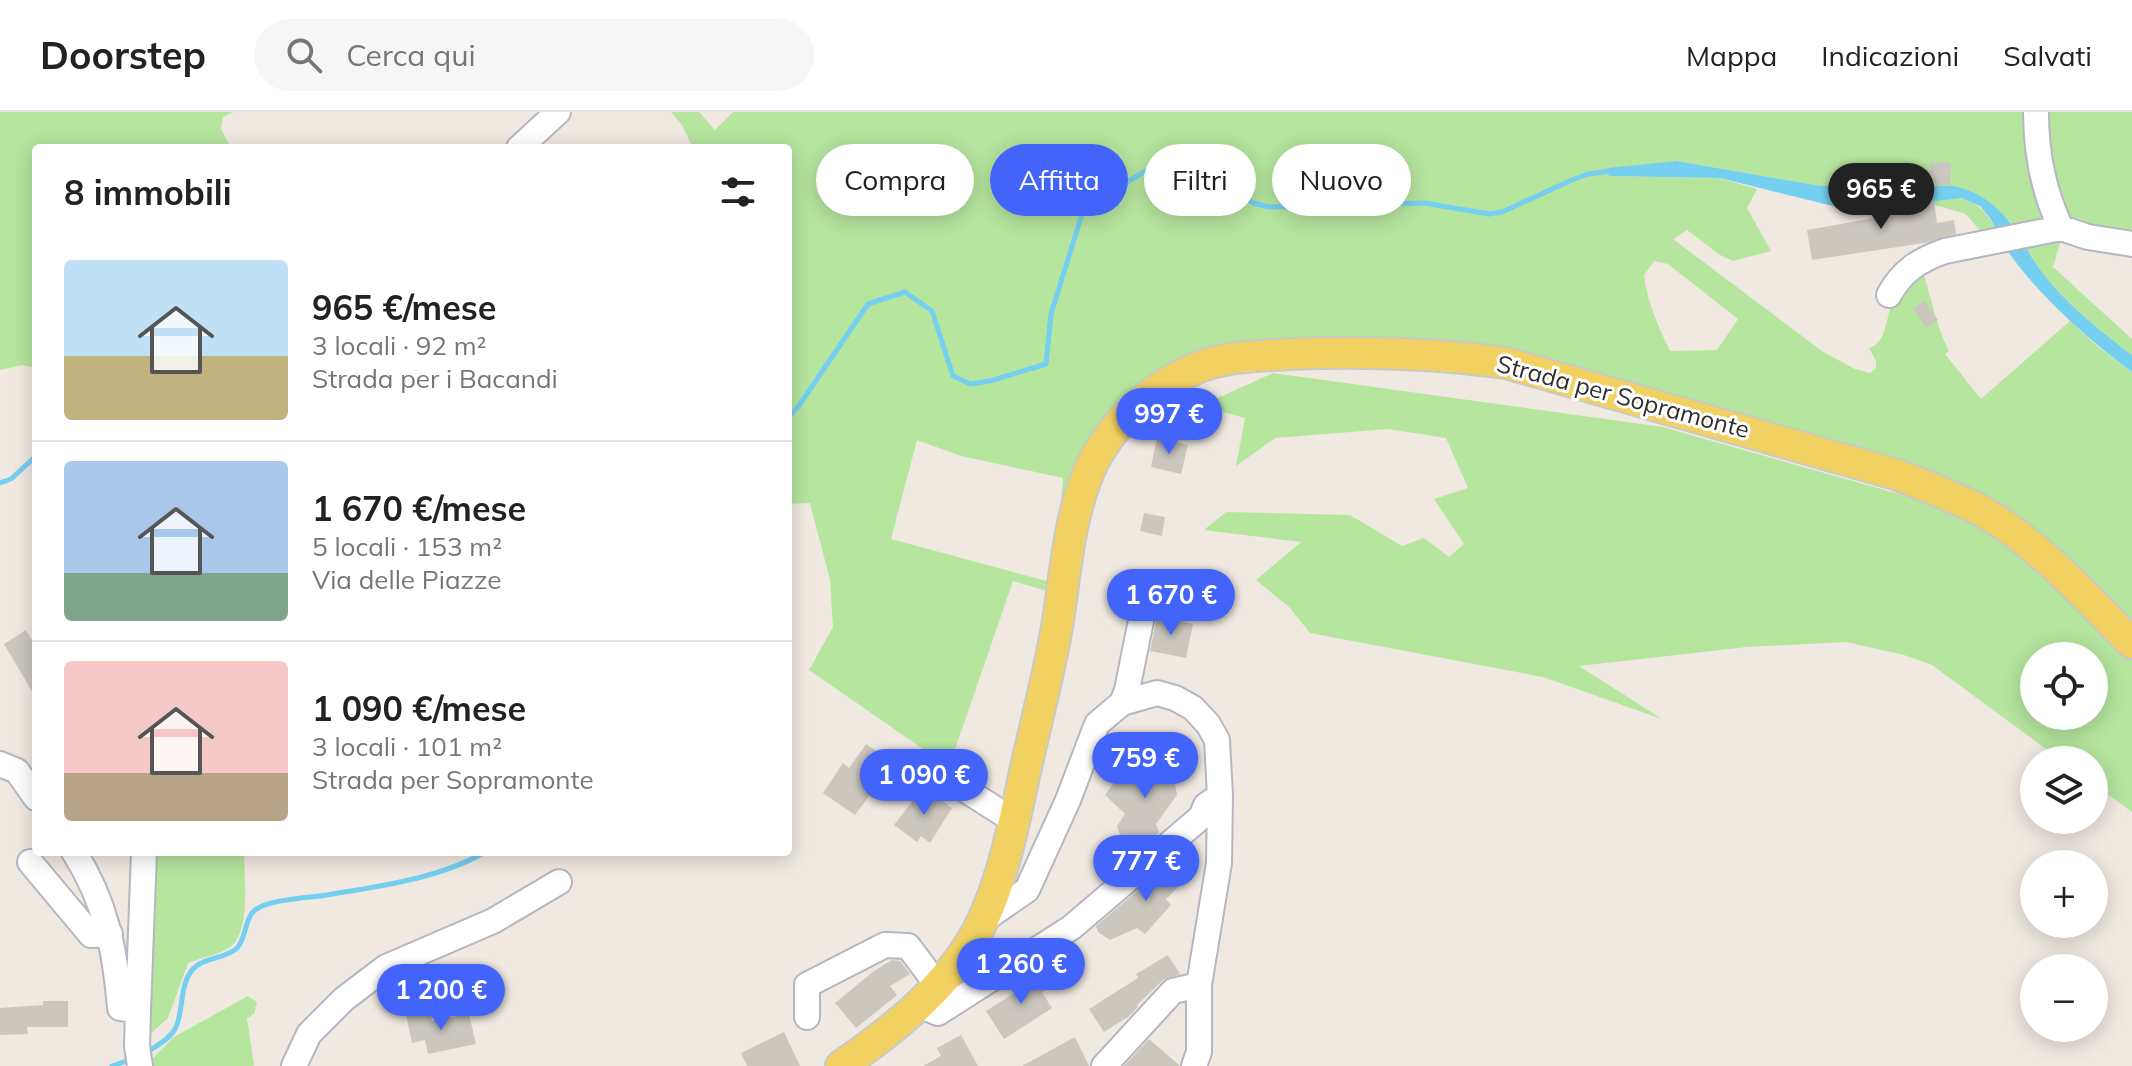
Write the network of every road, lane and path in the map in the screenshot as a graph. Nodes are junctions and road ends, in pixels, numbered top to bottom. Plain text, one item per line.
1 (558, 112) edge
2 (2036, 112) edge
3 (523, 144) edge
4 (2061, 228) junction
5 (2132, 244) edge
6 (1889, 295) dead end
7 (1145, 601) dead end
8 (2132, 643) edge
9 (1122, 703) junction
10 (0, 764) edge
11 (931, 768) dead end
12 (32, 792) edge
13 (1220, 796) junction
14 (1068, 800) junction
15 (1015, 823) junction
16 (76, 856) edge
17 (144, 856) edge
18 (30, 862) dead end
19 (559, 882) dead end
20 (982, 921) junction
21 (110, 934) junction
22 (1199, 985) junction
23 (928, 995) junction
24 (138, 1010) junction
25 (807, 1017) dead end
26 (140, 1066) edge
27 (294, 1066) edge
28 (841, 1066) edge
29 (1104, 1066) edge
30 (1194, 1066) edge

1 - 3 street
2 - 4 street
4 - 5 street
4 - 6 street
7 - 9 street
8 - 15 main road, Strada per Sopramonte
9 - 13 street
9 - 14 street
10 - 12 street
11 - 15 street
13 - 22 street
13 - 23 street
14 - 15 street
14 - 20 street
15 - 20 main road, Strada per Sopramonte
16 - 21 street
17 - 24 street
18 - 21 street
19 - 27 street
20 - 23 main road, Strada per Sopramonte
21 - 24 street
22 - 29 street
22 - 30 street
23 - 25 street
23 - 28 main road, Strada per Sopramonte
24 - 26 street

